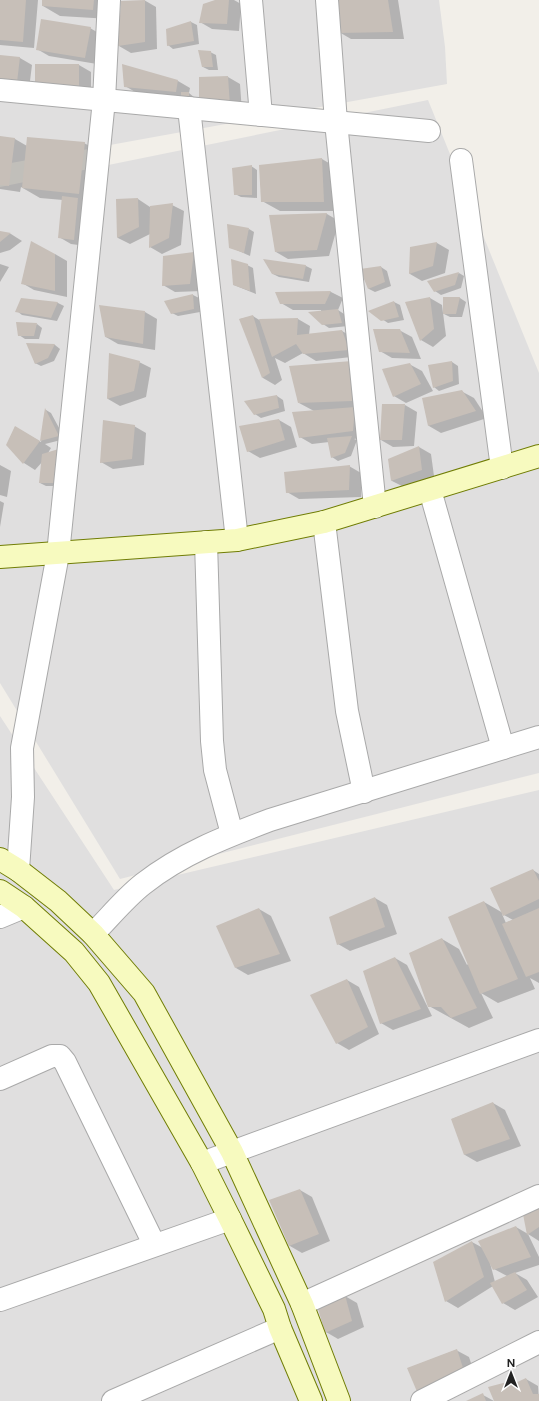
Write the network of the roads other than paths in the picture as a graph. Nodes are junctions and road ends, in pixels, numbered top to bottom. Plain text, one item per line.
1 (109, 0) edge
2 (251, 0) edge
3 (327, 0) edge
4 (0, 90) edge
5 (104, 100) junction
6 (189, 108) junction
7 (261, 115) junction
8 (336, 122) junction
9 (429, 131) dead end
10 (461, 160) dead end
11 (539, 456) edge
12 (502, 468) junction
13 (430, 490) junction
14 (375, 507) junction
15 (324, 522) junction
16 (238, 540) junction
17 (206, 542) junction
18 (58, 554) junction
19 (0, 558) edge
20 (539, 738) edge
21 (503, 748) junction
22 (364, 792) junction
23 (232, 834) junction
24 (9, 864) edge
25 (0, 891) edge
26 (24, 907) junction
27 (0, 917) edge
28 (93, 934) junction
29 (539, 1040) edge
30 (0, 1080) edge
31 (232, 1152) junction
32 (202, 1163) junction
33 (539, 1196) edge
34 (230, 1219) junction
35 (154, 1244) junction
36 (0, 1300) edge
37 (302, 1304) junction
38 (280, 1328) junction
39 (539, 1342) edge
40 (113, 1401) edge
41 (311, 1401) edge
42 (339, 1401) edge
43 (422, 1401) edge

1 - 5 street
2 - 7 street
3 - 8 street
4 - 5 street
5 - 6 street
5 - 18 street
6 - 7 street
6 - 16 street
7 - 8 street
8 - 9 street
8 - 14 street
10 - 12 street
11 - 12 street
12 - 13 street
13 - 14 street
13 - 21 street
14 - 15 street
15 - 16 street
15 - 22 street
16 - 17 street
17 - 18 street
17 - 23 street
18 - 19 street
18 - 24 street
20 - 21 street
21 - 22 street
22 - 23 street
23 - 28 street
24 - 28 street
25 - 26 street
26 - 27 street
26 - 32 street
28 - 31 street
29 - 31 street
30 - 35 street
31 - 32 street
31 - 37 street
32 - 34 street
33 - 37 street
34 - 35 street
34 - 38 street
35 - 36 street
37 - 42 street
38 - 40 street
38 - 41 street
39 - 43 street

